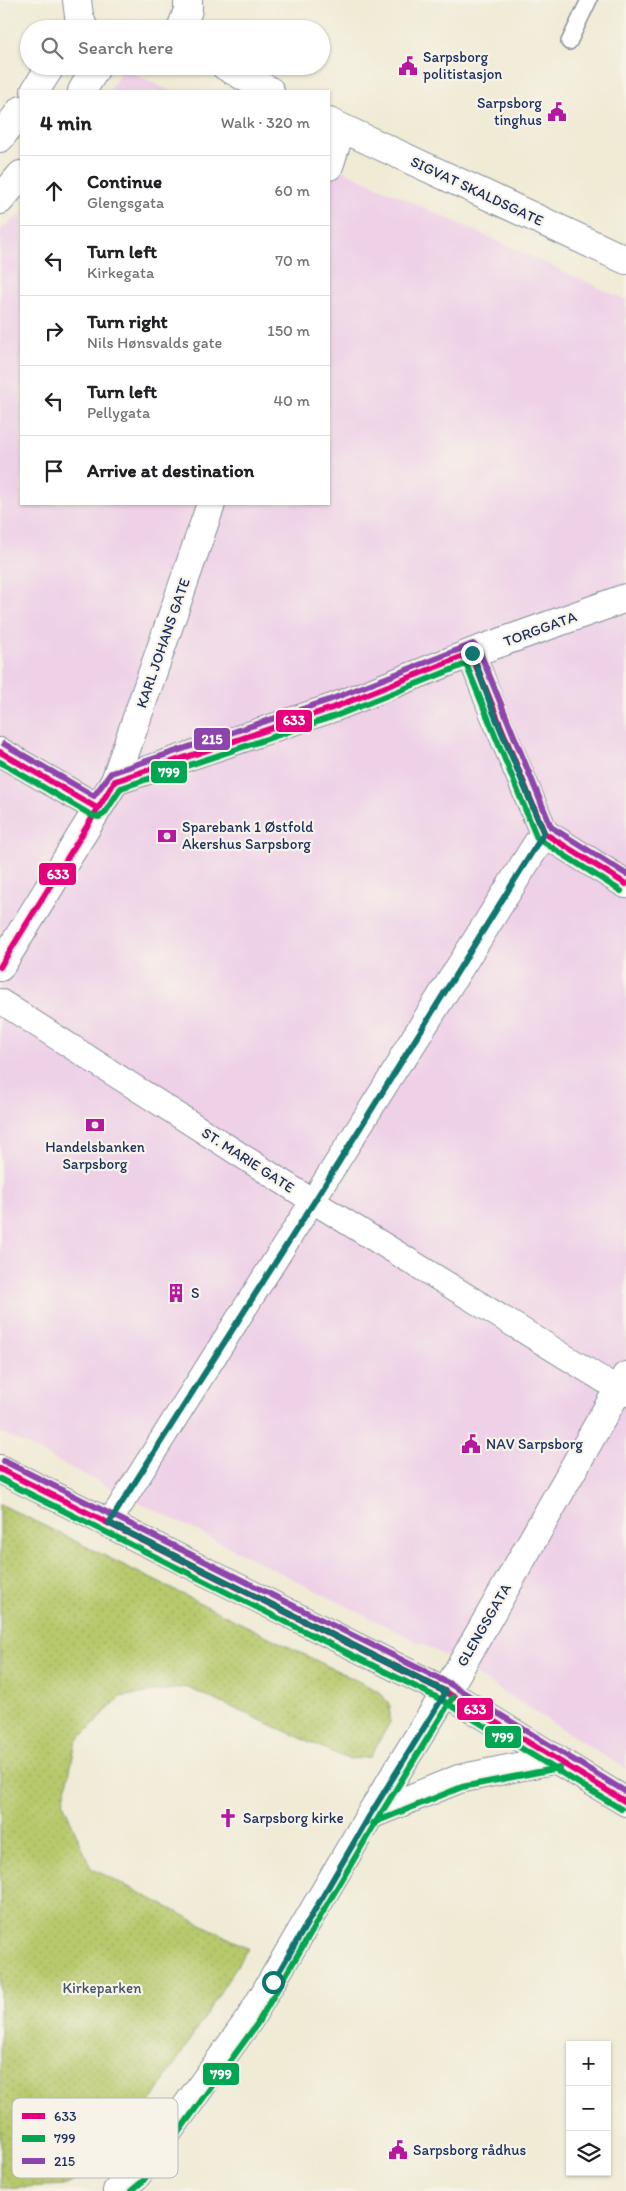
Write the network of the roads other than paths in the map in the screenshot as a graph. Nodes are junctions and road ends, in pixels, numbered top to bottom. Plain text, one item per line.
1 (188, 0) edge
2 (589, 0) edge
3 (184, 20) edge
4 (569, 42) dead end
5 (45, 75) edge
6 (92, 75) edge
7 (241, 75) edge
8 (36, 90) edge
9 (83, 90) edge
10 (268, 90) edge
11 (20, 111) edge
12 (335, 126) edge
13 (0, 138) edge
14 (330, 159) edge
15 (20, 176) edge
16 (0, 200) edge
17 (626, 260) edge
18 (212, 505) edge
19 (626, 598) edge
20 (472, 653) junction
21 (0, 752) edge
22 (114, 781) junction
23 (97, 808) junction
24 (544, 833) junction
25 (626, 884) edge
26 (0, 967) edge
27 (0, 1002) edge
28 (404, 1056) joint
29 (314, 1202) junction
30 (623, 1386) edge
31 (0, 1469) edge
32 (109, 1523) junction
33 (446, 1692) junction
34 (557, 1759) junction
35 (626, 1802) edge
36 (370, 1815) junction
37 (178, 2119) edge

1 - 3 street
2 - 4 lane
5 - 8 street
6 - 9 street
7 - 10 street
11 - 13 street
12 - 14 street
12 - 17 street, SIGVAT SKALDSGATE
15 - 16 street
18 - 22 street, KARL JOHANS GATE
19 - 20 street, TORGGATA
20 - 22 street, TORGGATA
20 - 24 street
21 - 23 street
22 - 23 street, KARL JOHANS GATE
23 - 26 street, KARL JOHANS GATE
24 - 25 street
24 - 28 street
27 - 29 street, ST. MARIE GATE
28 - 29 street
29 - 30 street, ST. MARIE GATE
29 - 32 street
30 - 33 street, GLENGSGATA
31 - 32 street
32 - 33 street
33 - 34 street
33 - 36 street, GLENGSGATA
34 - 35 street
34 - 36 street
36 - 37 street, GLENGSGATA

